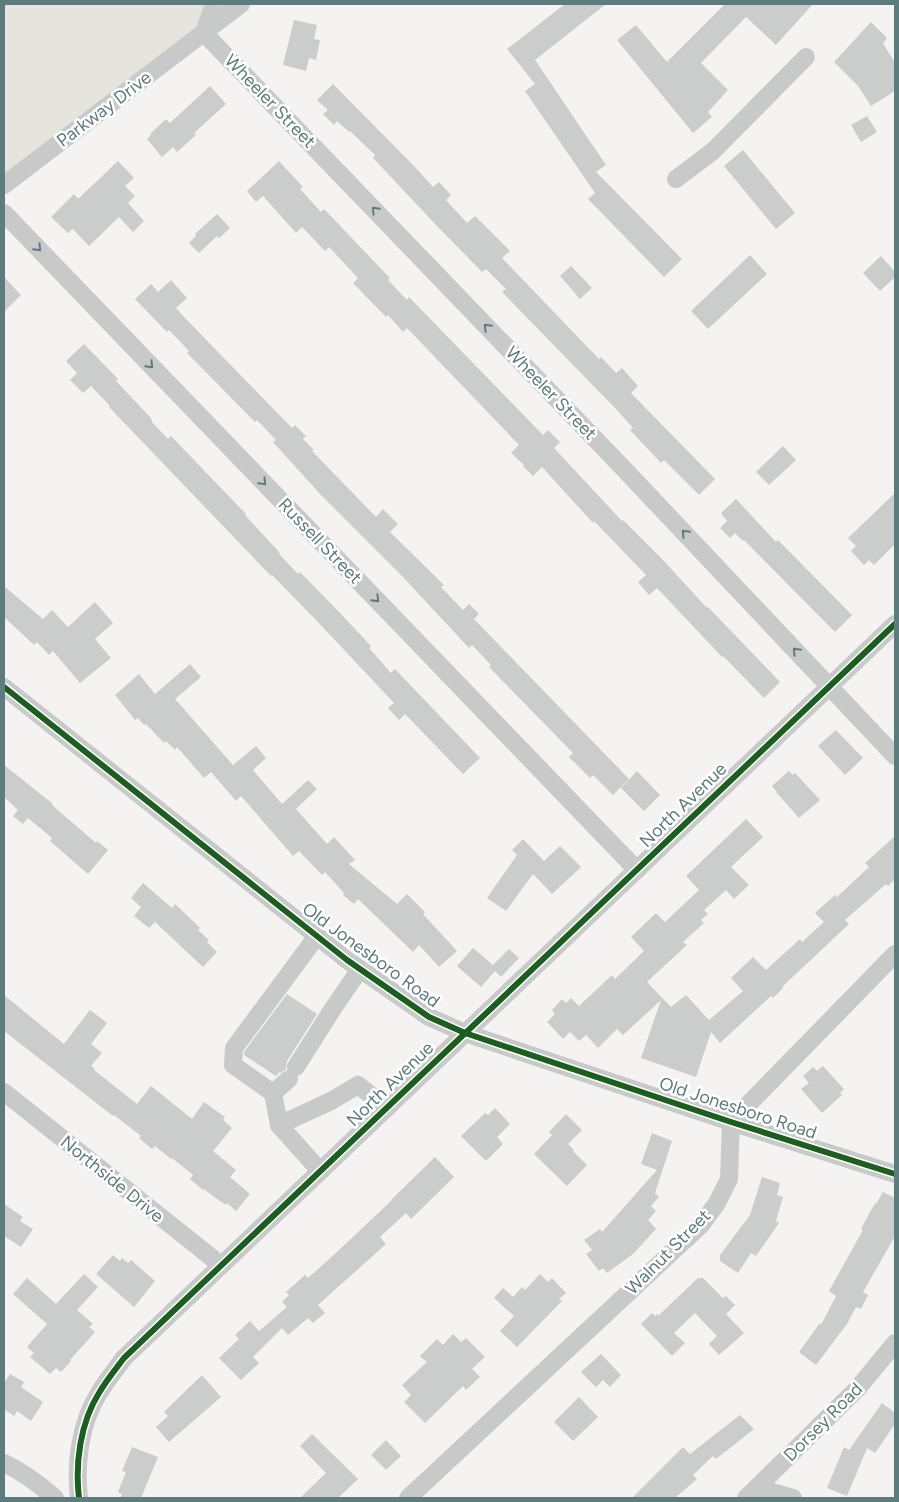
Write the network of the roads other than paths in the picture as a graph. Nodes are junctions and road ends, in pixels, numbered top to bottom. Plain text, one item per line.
1 (214, 4) edge
2 (241, 4) edge
3 (204, 33) junction
4 (806, 57) dead end
5 (676, 179) dead end
6 (4, 185) edge
7 (4, 212) edge
8 (895, 624) edge
9 (830, 686) junction
10 (4, 687) edge
11 (895, 756) edge
12 (637, 870) junction
13 (317, 936) junction
14 (895, 954) edge
15 (360, 969) junction
16 (465, 1033) junction
17 (4, 1092) edge
18 (273, 1093) junction
19 (387, 1108) junction
20 (731, 1122) junction
21 (279, 1124) junction
22 (320, 1171) junction
23 (895, 1174) edge
24 (221, 1266) junction
25 (895, 1343) edge
26 (4, 1463) edge
27 (752, 1493) edge
28 (55, 1498) edge
29 (79, 1498) edge
30 (408, 1498) edge
31 (793, 1498) edge

1 - 3 street
2 - 3 street
3 - 6 street, Parkway Drive
9 -> 3 street, Wheeler Street
4 - 5 street
7 -> 12 street, Russell Street
8 - 9 street, North Avenue
9 - 11 street, Wheeler Street
9 - 12 street, North Avenue
10 - 13 street, Old Jonesboro Road
12 - 16 street, North Avenue
13 - 15 street, Old Jonesboro Road
13 - 18 street
14 - 20 street
15 - 16 street, Old Jonesboro Road
15 - 18 street
16 - 19 street, North Avenue
16 - 20 street, Old Jonesboro Road
17 - 24 street, Northside Drive
18 - 21 street
19 - 21 street
19 - 22 street, North Avenue
20 - 23 street, Old Jonesboro Road
20 - 30 street, Walnut Street
21 - 22 street
22 - 24 street, North Avenue
24 - 29 street, North Avenue
25 - 27 street, Dorsey Road
26 - 28 street
27 - 31 street

